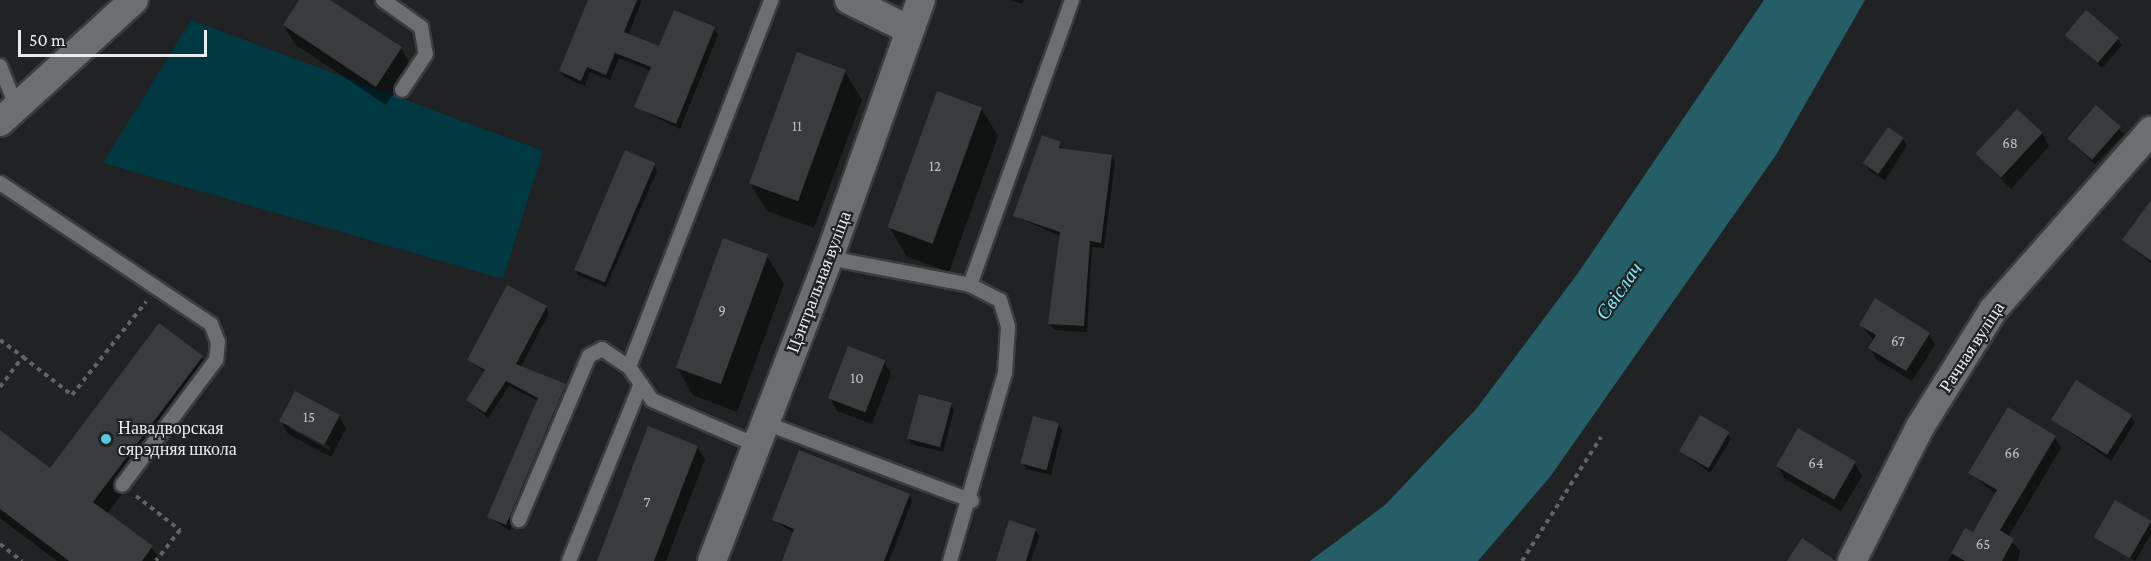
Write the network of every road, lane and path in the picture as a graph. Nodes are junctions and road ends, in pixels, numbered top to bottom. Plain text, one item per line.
1 (134, 0) edge
2 (383, 0) edge
3 (771, 0) edge
4 (849, 0) edge
5 (921, 0) edge
6 (1072, 0) edge
7 (910, 30) junction
8 (0, 66) edge
9 (402, 90) dead end
10 (8, 115) edge
11 (2151, 131) edge
12 (0, 183) edge
13 (829, 258) junction
14 (970, 285) junction
15 (157, 288) junction
16 (0, 340) edge
17 (23, 357) junction
18 (629, 367) junction
19 (641, 384) junction
20 (0, 387) edge
21 (760, 434) junction
22 (1601, 437) dead end
23 (122, 485) joint
24 (972, 501) junction
25 (519, 520) dead end
26 (0, 544) edge
27 (22, 561) edge
28 (156, 561) edge
29 (569, 561) edge
30 (711, 561) edge
31 (950, 561) edge
32 (1522, 561) edge
33 (1852, 561) edge

1 - 10 street
2 - 9 lane
3 - 18 lane
4 - 7 street
5 - 7 street, Цэнтральная вуліца
6 - 14 lane
7 - 13 street, Цэнтральная вуліца
8 - 10 lane
11 - 33 street, Рачная вуліца
12 - 15 lane
13 - 14 lane
13 - 21 street, Цэнтральная вуліца
14 - 24 lane
15 - 17 path
15 - 23 lane
16 - 17 path
17 - 20 path
18 - 19 lane
18 - 25 lane
19 - 21 lane
19 - 29 lane
21 - 24 lane
21 - 30 street, Цэнтральная вуліца
22 - 32 path
23 - 28 path
24 - 31 lane
26 - 27 path

